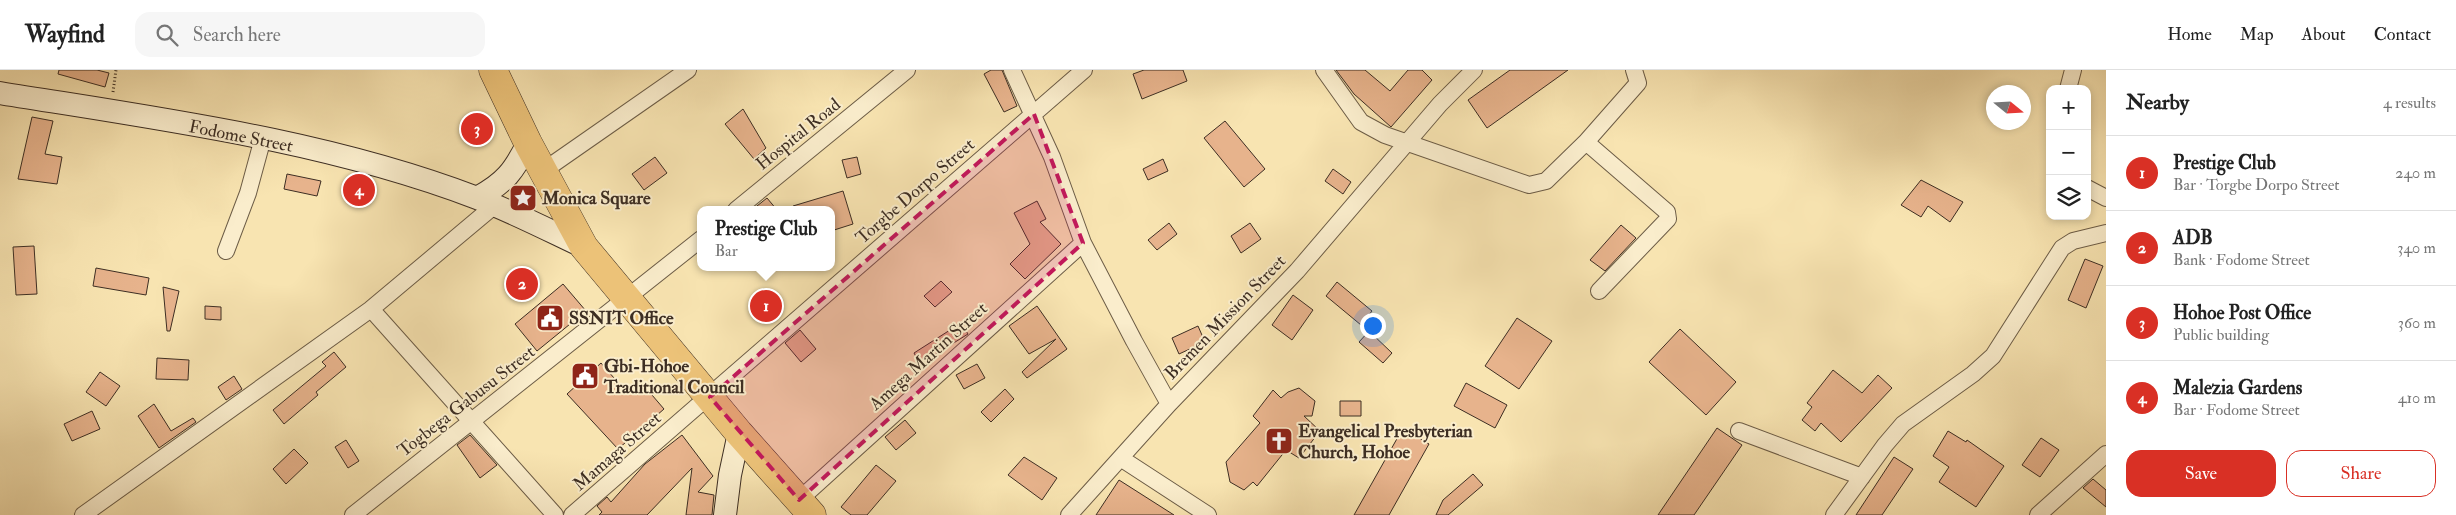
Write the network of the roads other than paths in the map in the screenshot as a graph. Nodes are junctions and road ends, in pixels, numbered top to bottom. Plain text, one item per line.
1 (493, 70) edge
2 (688, 70) edge
3 (907, 70) edge
4 (1012, 70) edge
5 (1084, 70) edge
6 (1324, 70) edge
7 (1474, 70) edge
8 (1634, 70) edge
9 (2072, 70) edge
10 (2069, 85) edge
11 (0, 92) edge
12 (1034, 114) junction
13 (263, 138) junction
14 (1586, 142) junction
15 (528, 144) junction
16 (1406, 144) junction
17 (543, 171) junction
18 (2091, 190) edge
19 (2106, 198) edge
20 (486, 201) junction
21 (741, 206) edge
22 (2106, 233) edge
23 (697, 242) edge
24 (1083, 243) junction
25 (584, 247) junction
26 (226, 251) dead end
27 (1599, 292) dead end
28 (627, 299) junction
29 (370, 309) junction
30 (710, 397) junction
31 (1170, 404) junction
32 (472, 422) junction
33 (1739, 431) dead end
34 (739, 433) junction
35 (2106, 454) edge
36 (1122, 459) junction
37 (1862, 477) junction
38 (806, 507) edge
39 (83, 515) edge
40 (353, 515) edge
41 (555, 515) edge
42 (572, 515) edge
43 (725, 515) edge
44 (1069, 515) edge
45 (1208, 515) edge
46 (1834, 515) edge
47 (2038, 515) edge

1 - 15 highway
2 - 17 street
3 - 21 street, Hospital Road
4 - 12 street
5 - 12 street, Torgbe Dorpo Street
6 - 16 street
7 - 16 street, Bremen Mission Street
8 - 14 street
9 - 10 street
11 - 13 street, Fodome Street
12 - 24 street
12 - 30 street, Torgbe Dorpo Street
13 - 20 street, Fodome Street
13 - 26 street
14 - 16 street
14 - 27 street
15 - 17 highway
15 - 20 street
16 - 31 street, Bremen Mission Street
17 - 25 highway
18 - 19 street
20 - 25 street, Fodome Street
20 - 29 street
22 - 37 street
23 - 28 street
24 - 31 street
24 - 38 street, Amega Martin Street
25 - 28 highway
28 - 30 highway
28 - 32 street, Togbega Gabusu Street
29 - 32 street
29 - 39 street
30 - 34 highway
30 - 42 street, Mamaga Street
31 - 36 street, Bremen Mission Street
32 - 40 street, Togbega Gabusu Street
32 - 41 street
33 - 37 street
34 - 38 highway
34 - 43 street
35 - 47 street
36 - 44 street, Bremen Mission Street
36 - 45 street
37 - 46 street

